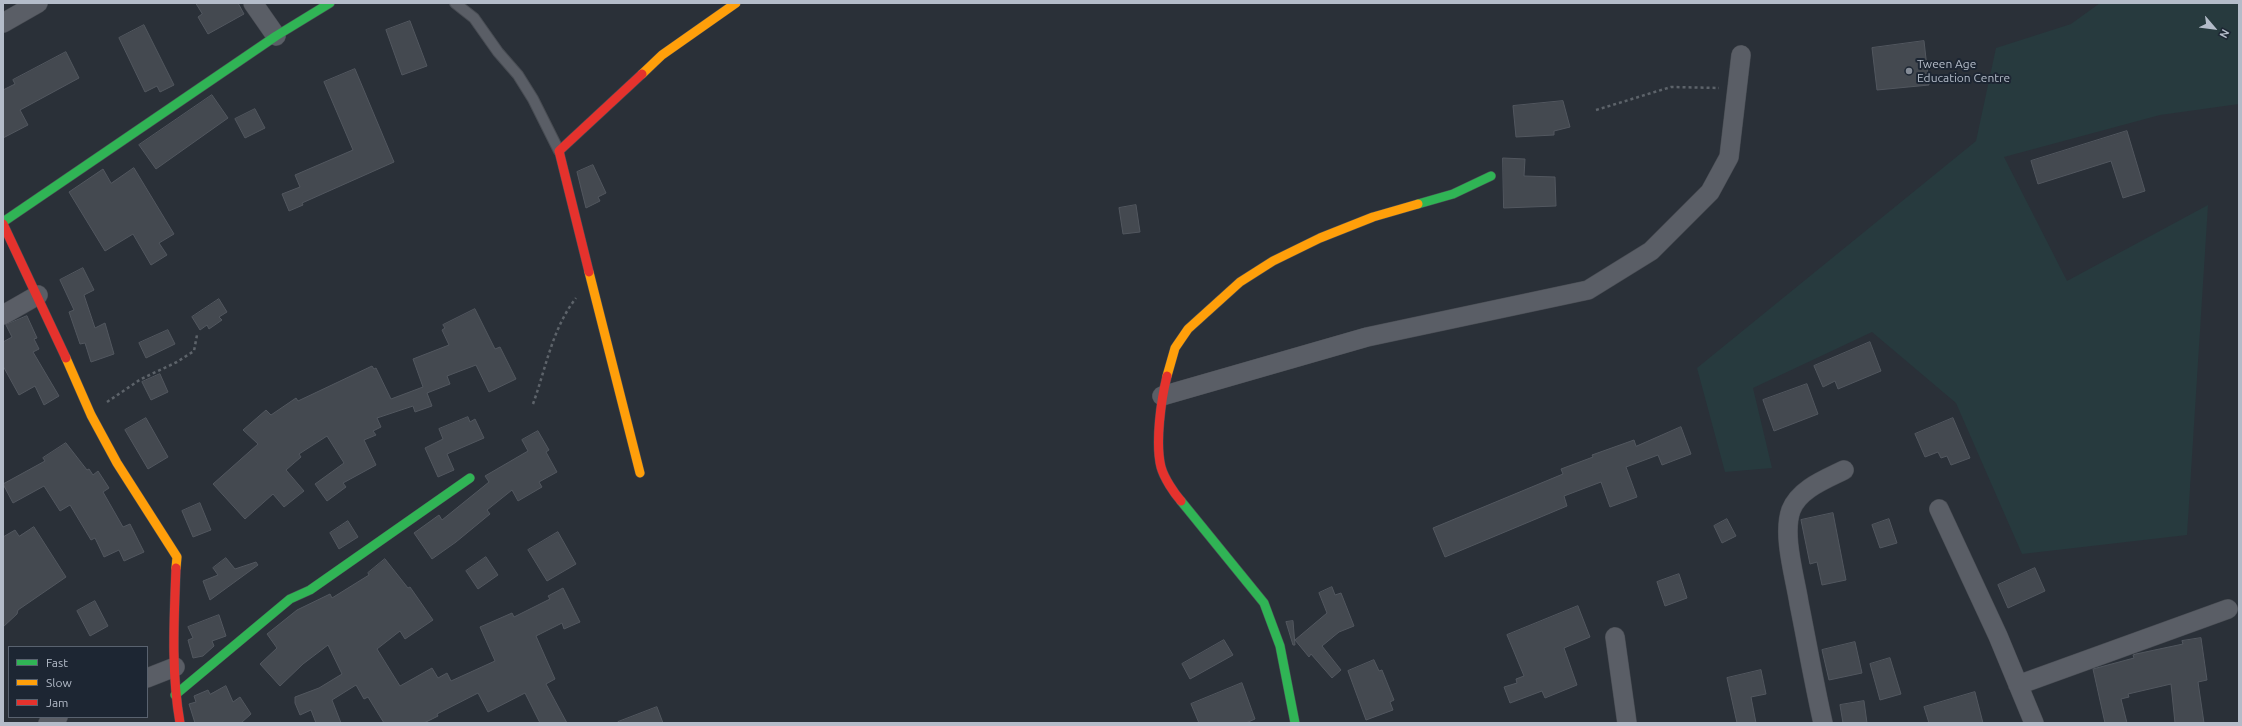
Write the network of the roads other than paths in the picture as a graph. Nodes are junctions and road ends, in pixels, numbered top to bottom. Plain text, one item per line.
1 (38, 3) edge
2 (253, 3) edge
3 (330, 3) edge
4 (455, 3) edge
5 (736, 3) edge
6 (3, 23) edge
7 (276, 36) junction
8 (1741, 55) dead end
9 (559, 150) junction
10 (1491, 176) dead end
11 (3, 223) edge
12 (38, 295) junction
13 (3, 315) edge
14 (1162, 396) junction
15 (1844, 470) dead end
16 (640, 473) dead end
17 (470, 478) dead end
18 (1938, 509) dead end
19 (2228, 609) dead end
20 (1615, 637) dead end
21 (175, 667) junction
22 (148, 678) edge
23 (2018, 685) junction
24 (175, 695) junction
25 (180, 723) edge
26 (1295, 723) edge
27 (1627, 723) edge
28 (1823, 723) edge
29 (2034, 723) edge

1 - 6 street
2 - 7 street
3 - 7 street
4 - 9 lane
5 - 9 street
7 - 11 street
8 - 14 street
9 - 16 street
10 - 14 street
11 - 12 street
12 - 13 street
12 - 21 street
14 - 26 street
15 - 28 street
17 - 24 street
18 - 23 street
19 - 23 street
20 - 27 street
21 - 22 street
21 - 24 street
23 - 29 street
24 - 25 street

